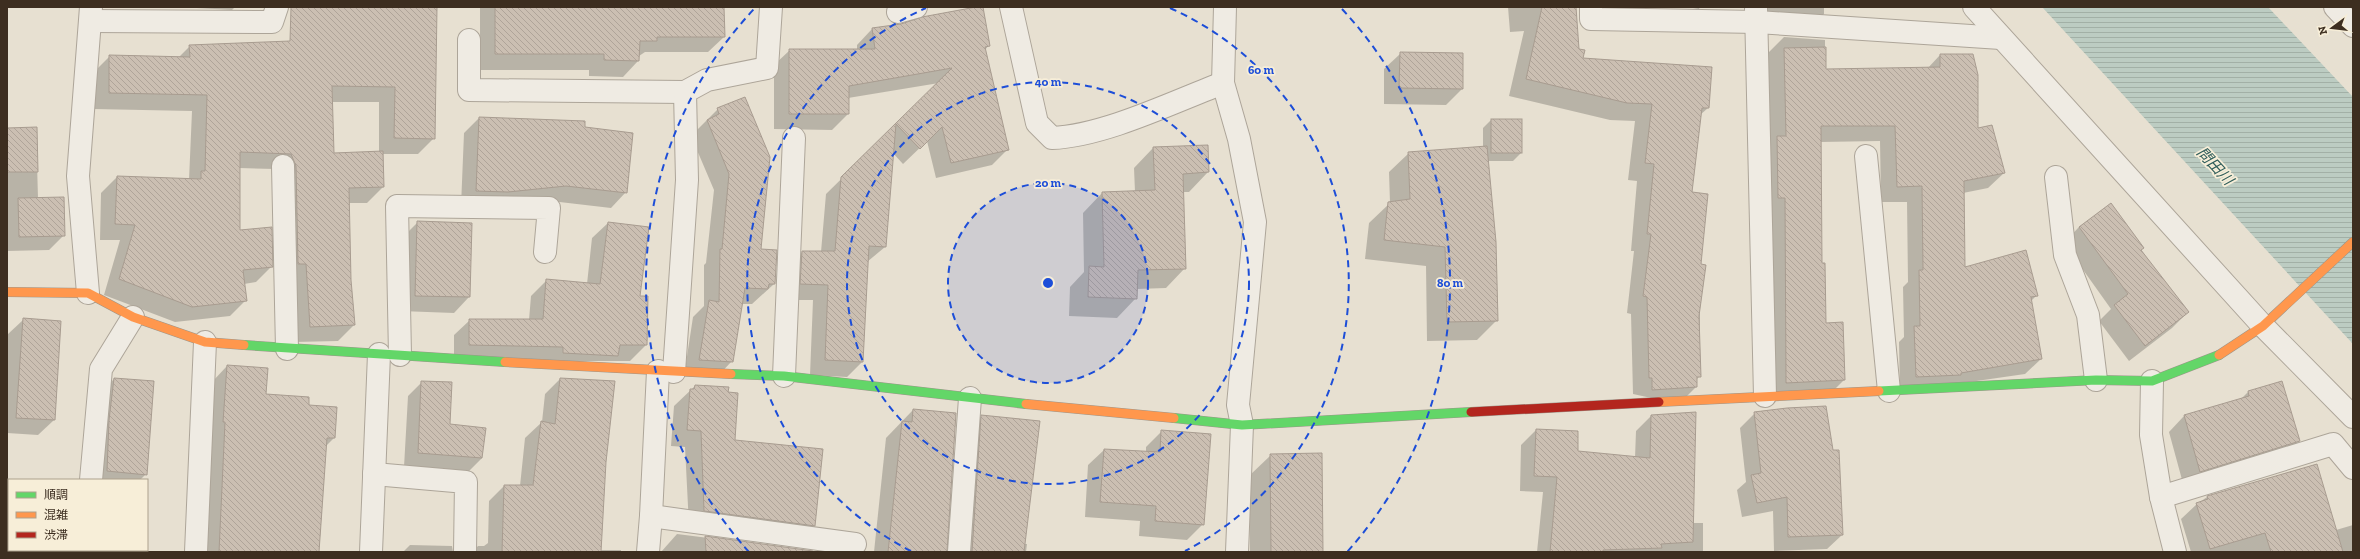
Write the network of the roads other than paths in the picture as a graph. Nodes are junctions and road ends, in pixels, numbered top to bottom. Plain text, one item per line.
1 (276, 7) edge
2 (771, 7) edge
3 (1011, 7) edge
4 (1225, 7) edge
5 (1591, 7) edge
6 (1974, 7) edge
7 (2335, 7) edge
8 (91, 14) edge
9 (1757, 15) edge
10 (2353, 26) edge
11 (2001, 38) junction
12 (468, 40) dead end
13 (1223, 83) junction
14 (685, 92) junction
15 (794, 138) dead end
16 (1866, 156) dead end
17 (283, 166) dead end
18 (2056, 177) dead end
19 (2353, 242) edge
20 (545, 252) dead end
21 (7, 292) edge
22 (88, 293) junction
23 (133, 317) junction
24 (2269, 320) junction
25 (205, 342) junction
26 (287, 349) junction
27 (379, 354) junction
28 (400, 355) junction
29 (666, 372) junction
30 (784, 376) junction
31 (2096, 380) junction
32 (2152, 381) junction
33 (1889, 391) junction
34 (1765, 396) junction
35 (970, 398) junction
36 (2353, 417) edge
37 (1242, 425) junction
38 (2353, 468) edge
39 (374, 474) junction
40 (91, 479) edge
41 (2161, 497) junction
42 (651, 516) junction
43 (855, 544) dead end
44 (196, 552) edge
45 (371, 552) edge
46 (465, 552) edge
47 (648, 552) edge
48 (959, 552) edge
49 (1237, 552) edge
50 (2175, 552) edge

1 - 8 street
2 - 14 street
3 - 13 street
4 - 13 street
5 - 9 street
6 - 11 street
7 - 10 street
8 - 22 street
9 - 11 street
9 - 34 street
11 - 24 street
12 - 14 street
13 - 37 street
14 - 29 street
15 - 30 street
16 - 33 street
17 - 26 street
18 - 31 street
19 - 24 street
20 - 28 street
21 - 22 street
22 - 23 street
23 - 25 street
23 - 40 street
24 - 32 street
24 - 36 street
25 - 26 street
25 - 44 street
26 - 27 street
27 - 28 street
27 - 39 street
28 - 29 street
29 - 30 street
29 - 42 street
30 - 35 street
31 - 32 street
31 - 33 street
32 - 41 street
33 - 34 street
34 - 37 street
35 - 37 street
35 - 48 street
37 - 49 street
38 - 41 street
39 - 45 street
39 - 46 street
41 - 50 street
42 - 43 street
42 - 47 street

